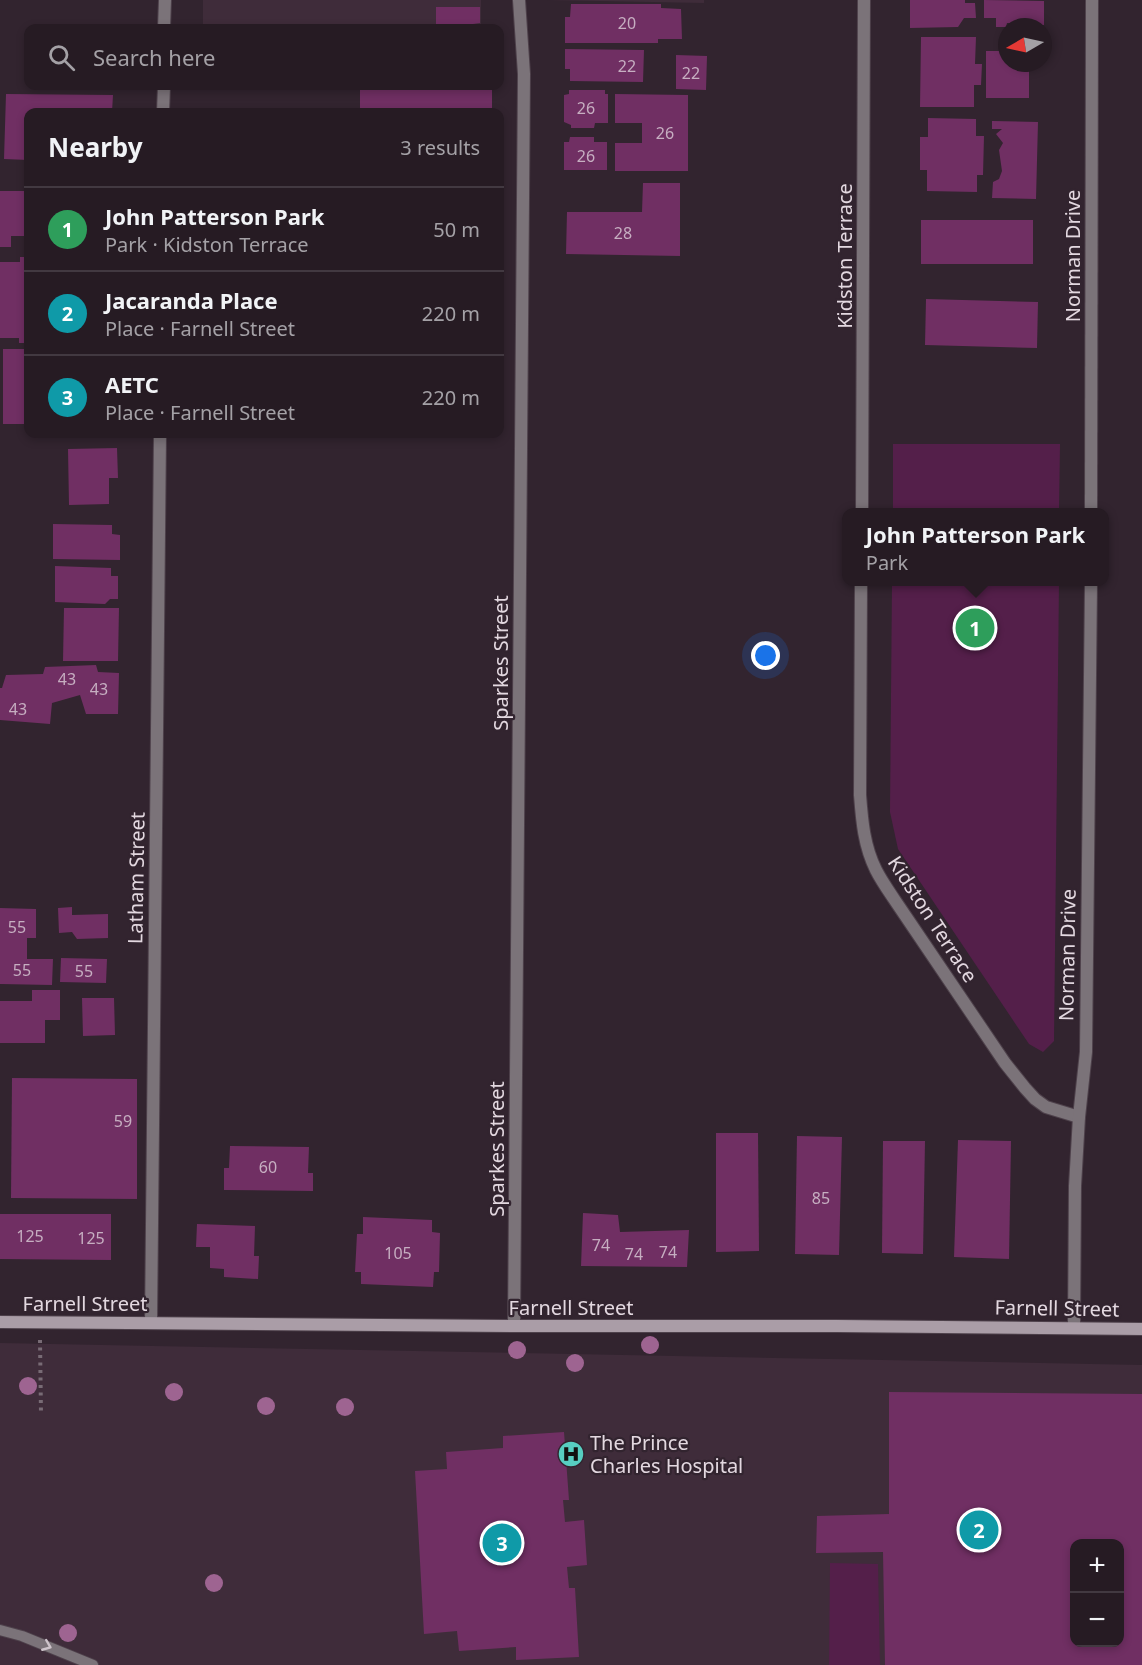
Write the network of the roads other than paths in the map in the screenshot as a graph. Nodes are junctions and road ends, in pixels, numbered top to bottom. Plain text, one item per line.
1 (165, 0) edge
2 (519, 0) edge
3 (864, 0) edge
4 (1092, 0) edge
5 (164, 24) edge
6 (164, 90) edge
7 (163, 108) edge
8 (160, 438) edge
9 (862, 508) edge
10 (1091, 508) edge
11 (861, 586) edge
12 (1091, 586) edge
13 (1079, 1117) junction
14 (0, 1322) edge
15 (151, 1323) junction
16 (514, 1326) junction
17 (1074, 1328) junction
18 (1142, 1329) edge
19 (0, 1630) edge
20 (93, 1665) edge

1 - 5 street
2 - 16 street, Sparkes Street
3 - 9 street, Kidston Terrace
4 - 10 street, Norman Drive
6 - 7 street
8 - 15 street, Latham Street
11 - 13 street, Kidston Terrace
12 - 13 street, Norman Drive
13 - 17 street, Norman Drive
14 - 15 street, Farnell Street
15 - 16 street, Farnell Street
16 - 17 street, Farnell Street
17 - 18 street, Farnell Street
19 -> 20 lane

